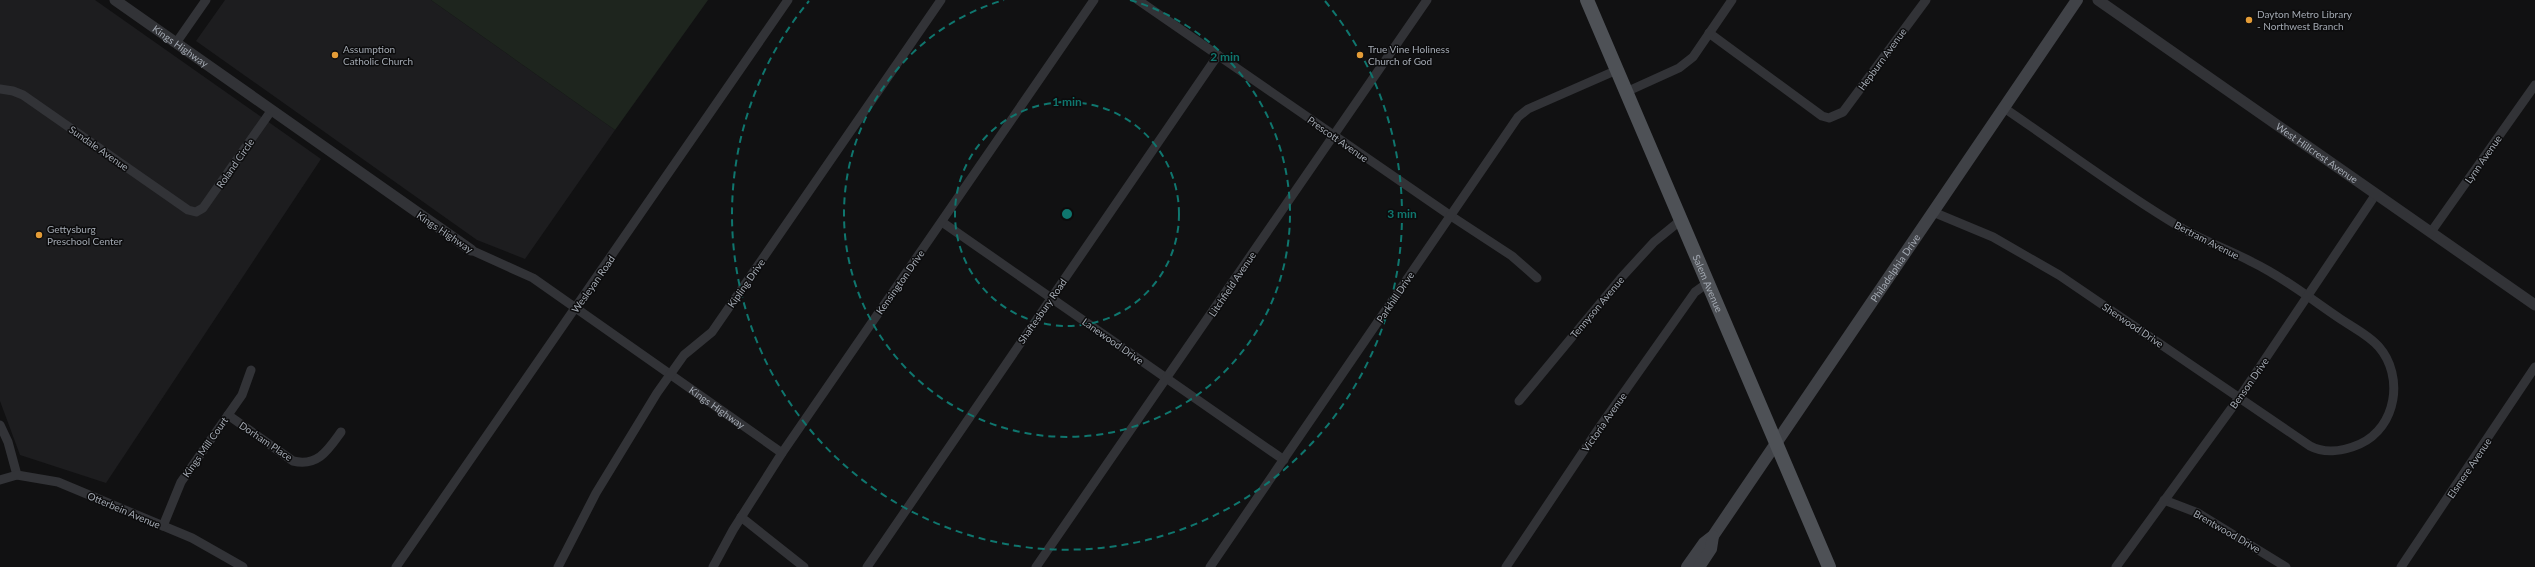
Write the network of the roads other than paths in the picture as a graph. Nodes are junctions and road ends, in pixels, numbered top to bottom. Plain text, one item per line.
1 (115, 0) edge
2 (206, 0) edge
3 (788, 0) edge
4 (941, 0) edge
5 (1094, 0) edge
6 (1138, 0) edge
7 (1428, 0) edge
8 (1587, 0) edge
9 (1732, 0) edge
10 (1926, 0) edge
11 (2077, 0) edge
12 (2098, 0) edge
13 (1709, 33) junction
14 (176, 43) junction
15 (1218, 56) junction
16 (1617, 70) junction
17 (2535, 85) edge
18 (0, 89) edge
19 (1626, 92) junction
20 (2004, 108) junction
21 (271, 110) junction
22 (1334, 136) junction
23 (2376, 194) junction
24 (196, 212) joint
25 (1933, 212) junction
26 (1451, 216) junction
27 (1681, 220) junction
28 (942, 222) junction
29 (2431, 232) junction
30 (471, 250) joint
31 (1537, 278) dead end
32 (1709, 282) junction
33 (2308, 296) junction
34 (1051, 298) junction
35 (2535, 305) edge
36 (576, 309) junction
37 (2535, 367) edge
38 (251, 370) dead end
39 (670, 374) junction
40 (1167, 379) junction
41 (2239, 398) junction
42 (1519, 401) dead end
43 (228, 415) junction
44 (0, 425) edge
45 (341, 432) dead end
46 (1776, 444) junction
47 (2325, 451) joint
48 (782, 453) junction
49 (1284, 460) junction
50 (17, 475) junction
51 (0, 480) edge
52 (2164, 500) junction
53 (741, 517) junction
54 (163, 526) junction
55 (1713, 536) junction
56 (237, 565) edge
57 (396, 567) edge
58 (558, 567) edge
59 (713, 567) edge
60 (804, 567) edge
61 (867, 567) edge
62 (1036, 567) edge
63 (1210, 567) edge
64 (1506, 567) edge
65 (1687, 567) edge
66 (1699, 567) edge
67 (1828, 567) edge
68 (2116, 567) edge
69 (2286, 567) edge
70 (2401, 567) edge

1 - 14 street, Kings Highway
2 - 14 street
3 - 36 street, Wesleyan Road
4 - 39 street, Kipling Drive
5 - 28 street, Kensington Drive
6 - 15 street, Prescott Avenue
7 - 22 street, Litchfield Avenue
8 - 16 main road, Salem Avenue
9 - 13 street
10 - 13 street, Hepburn Avenue
11 - 20 main road, Philadelphia Drive
12 - 23 street, West Hillcrest Avenue
13 - 19 street
14 - 21 street, Kings Highway
15 - 22 street, Prescott Avenue
15 - 34 street, Shaftesbury Road
16 - 19 main road, Salem Avenue
16 - 26 street, Parkhill Drive
17 - 29 street, Lynn Avenue
18 - 24 street, Sundale Avenue
19 - 27 main road, Salem Avenue
20 - 25 main road, Philadelphia Drive
20 - 33 street, Bertram Avenue
21 - 24 street, Roland Circle
21 - 30 street, Kings Highway
22 - 26 street, Prescott Avenue
22 - 40 street, Litchfield Avenue
23 - 29 street, West Hillcrest Avenue
23 - 33 street, Benson Drive
25 - 41 street, Sherwood Drive
25 - 46 main road, Philadelphia Drive
26 - 31 street, Prescott Avenue
26 - 49 street, Parkhill Drive
27 - 32 main road, Salem Avenue
27 - 42 street, Tennyson Avenue
28 - 34 street, Lanewood Drive
28 - 48 street, Kensington Drive
29 - 35 street, West Hillcrest Avenue
30 - 36 street, Kings Highway
32 - 46 main road, Salem Avenue
32 - 64 street, Victoria Avenue
33 - 41 street, Benson Drive
33 - 47 street, Bertram Avenue
34 - 40 street, Lanewood Drive
34 - 61 street, Shaftesbury Road
36 - 39 street, Kings Highway
36 - 57 street, Wesleyan Road
37 - 70 street, Elsmere Avenue
38 - 43 street, Kings Mill Court
39 - 48 street, Kings Highway
39 - 58 street, Kipling Drive
40 - 49 street, Lanewood Drive
40 - 62 street, Litchfield Avenue
41 - 47 street, Sherwood Drive
41 - 52 street, Benson Drive
43 - 45 street, Dorham Place
43 - 54 street, Kings Mill Court
44 - 50 street
46 - 55 main road, Philadelphia Drive
46 - 67 main road, Salem Avenue
48 - 53 street, Kensington Drive
49 - 63 street, Parkhill Drive
50 - 51 street, Otterbein Avenue
50 - 54 street, Otterbein Avenue
52 - 68 street, Benson Drive
52 - 69 street, Brentwood Drive
53 - 59 street, Kensington Drive
53 - 60 street
54 - 56 street, Otterbein Avenue
55 - 65 main road, Philadelphia Drive
55 - 66 main road, Philadelphia Drive

